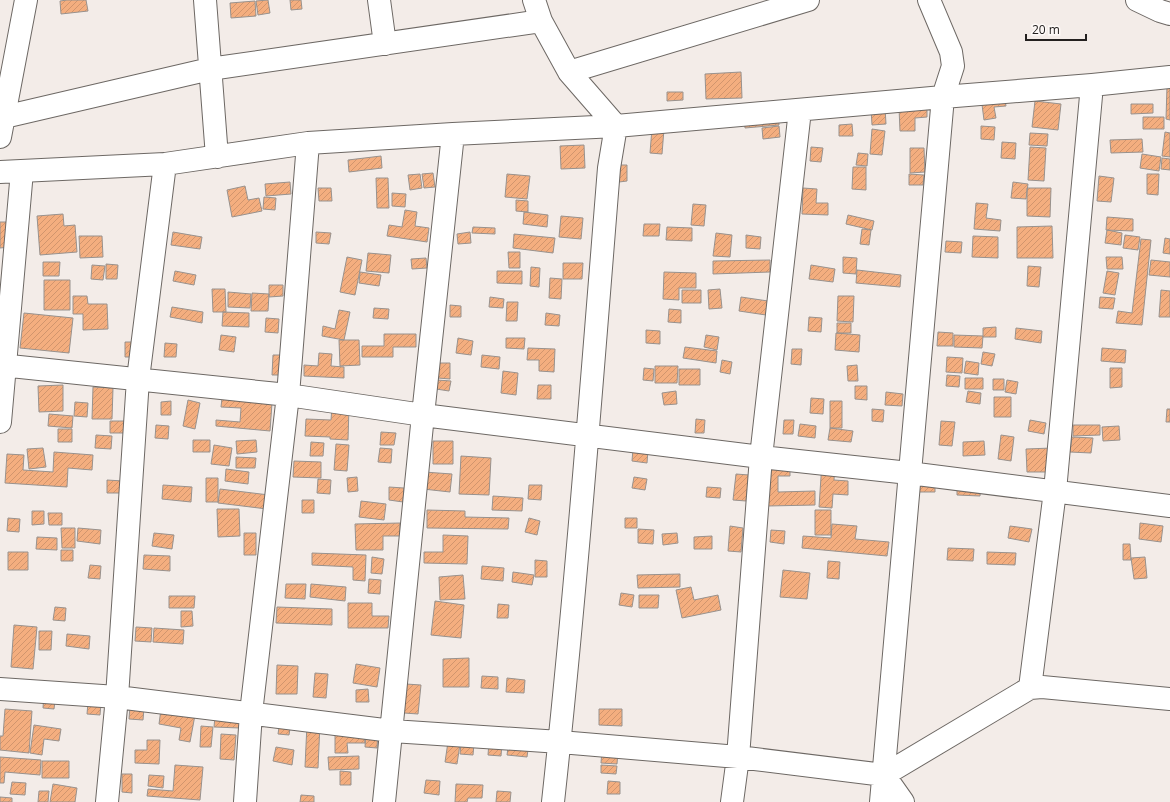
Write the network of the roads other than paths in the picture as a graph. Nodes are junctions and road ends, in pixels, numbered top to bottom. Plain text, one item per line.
1 (26, 0) edge
2 (204, 0) edge
3 (379, 0) edge
4 (534, 0) edge
5 (808, 0) edge
6 (929, 0) edge
7 (1137, 0) edge
8 (1170, 14) edge
9 (541, 21) junction
10 (385, 44) junction
11 (210, 69) junction
12 (569, 72) junction
13 (6, 77) edge
14 (1170, 77) edge
15 (1092, 85) junction
16 (944, 97) junction
17 (800, 110) junction
18 (616, 126) junction
19 (2, 127) edge
20 (453, 134) junction
21 (308, 143) junction
22 (217, 157) junction
23 (165, 164) junction
24 (22, 171) junction
25 (0, 172) edge
26 (2, 366) edge
27 (138, 379) junction
28 (288, 395) junction
29 (423, 415) junction
30 (0, 422) edge
31 (587, 435) junction
32 (761, 457) junction
33 (910, 473) junction
34 (1055, 492) junction
35 (1170, 506) edge
36 (1030, 688) junction
37 (0, 689) edge
38 (117, 697) junction
39 (1170, 699) edge
40 (251, 713) junction
41 (392, 731) junction
42 (560, 742) junction
43 (738, 758) junction
44 (884, 775) junction
45 (107, 802) edge
46 (245, 802) edge
47 (384, 802) edge
48 (553, 802) edge
49 (732, 802) edge
50 (881, 802) edge
51 (903, 802) edge

1 - 13 street
2 - 11 street
3 - 10 street
4 - 9 street
5 - 12 street
6 - 16 street
7 - 8 street
9 - 10 street
9 - 12 street
10 - 11 street
11 - 19 street
11 - 22 street
12 - 18 street
13 - 19 street
14 - 15 street
15 - 16 street
15 - 34 street
16 - 17 street
16 - 33 street
17 - 18 street
17 - 32 street
18 - 20 street
18 - 31 street
20 - 21 street
20 - 29 street
21 - 22 street
21 - 28 street
22 - 23 street
23 - 24 street
23 - 27 street
24 - 25 street
24 - 26 street
26 - 27 street
26 - 30 street
27 - 28 street
27 - 38 street
28 - 29 street
28 - 40 street
29 - 31 street
29 - 41 street
31 - 32 street
31 - 42 street
32 - 33 street
32 - 43 street
33 - 34 street
33 - 44 street
34 - 35 street
34 - 36 street
36 - 39 street
36 - 44 street
37 - 38 street
38 - 40 street
38 - 45 street
40 - 41 street
40 - 46 street
41 - 42 street
41 - 47 street
42 - 43 street
42 - 48 street
43 - 44 street
43 - 49 street
44 - 50 street
44 - 51 street

